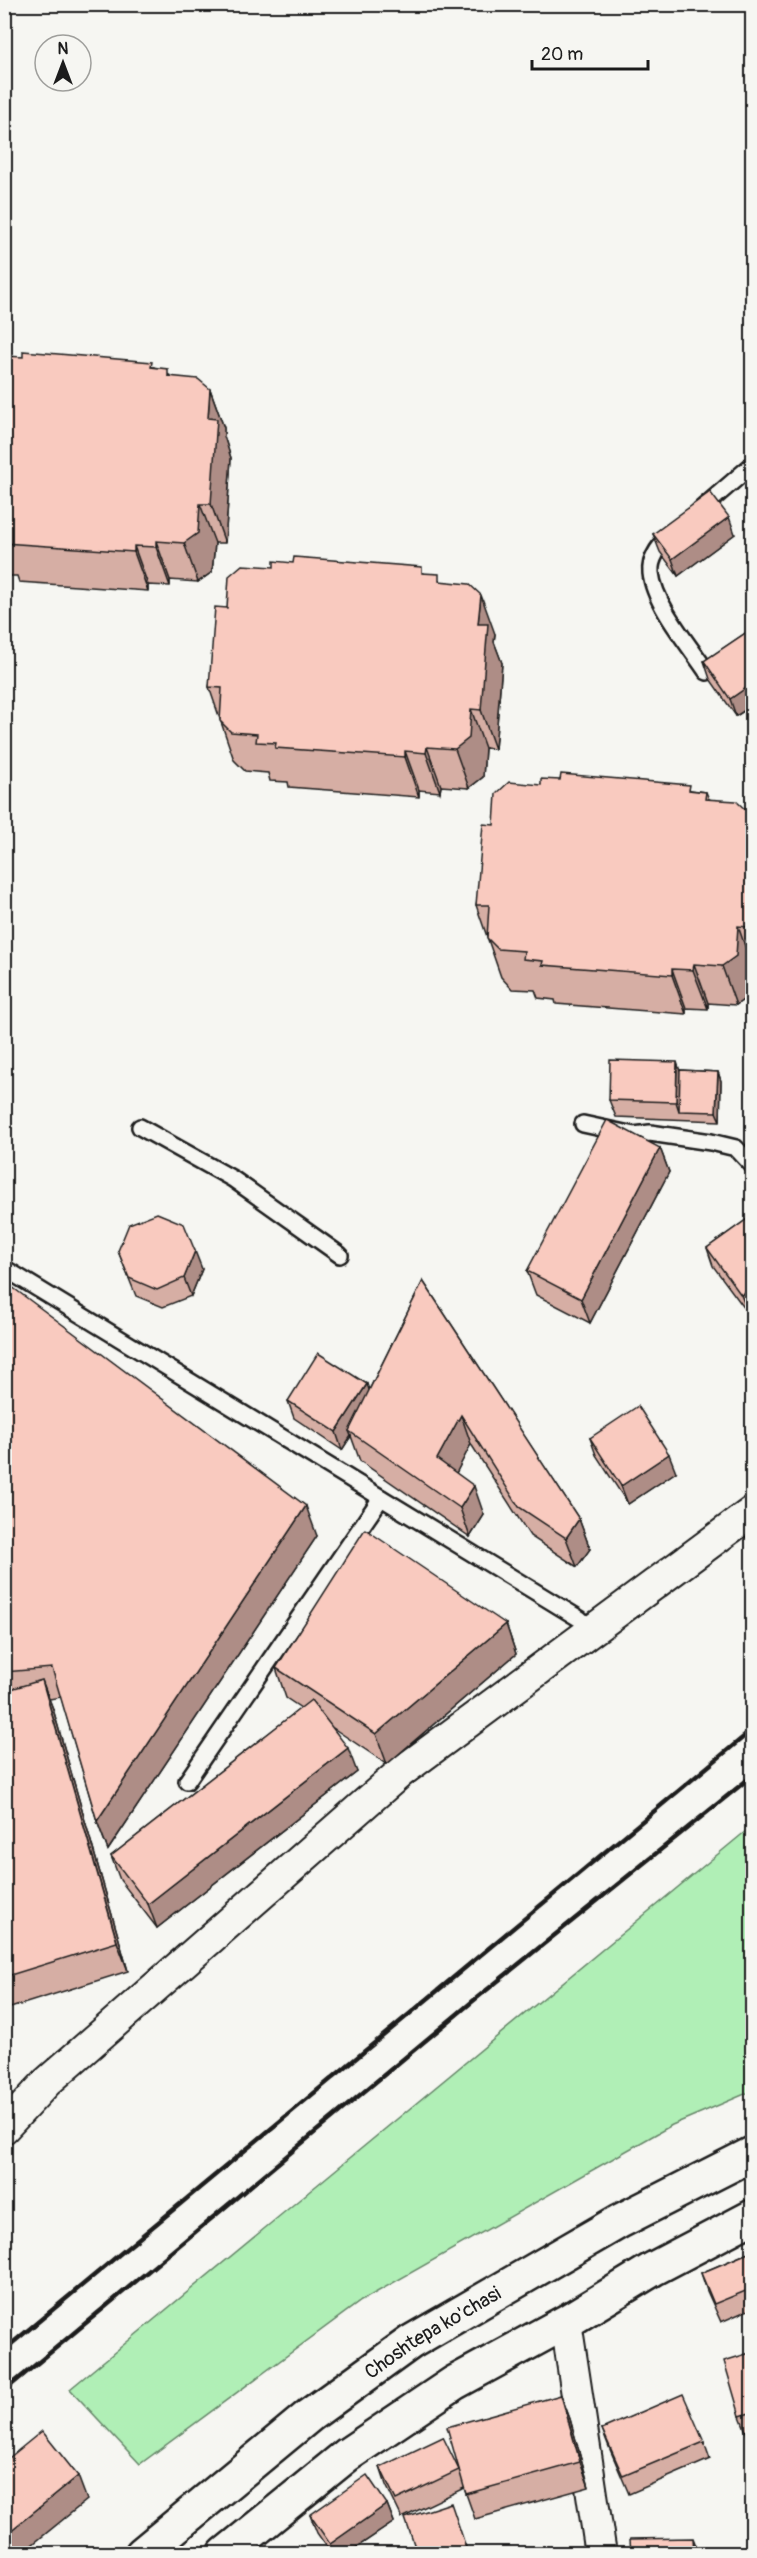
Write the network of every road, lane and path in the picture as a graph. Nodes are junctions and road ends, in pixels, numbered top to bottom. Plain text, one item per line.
1 (753, 465) edge
2 (707, 672) edge
3 (583, 1124) dead end
4 (140, 1127) dead end
5 (753, 1165) edge
6 (340, 1255) dead end
7 (4, 1268) edge
8 (381, 1498) junction
9 (753, 1512) edge
10 (592, 1630) junction
11 (187, 1781) dead end
12 (4, 2128) edge
13 (753, 2154) edge
14 (753, 2217) edge
15 (566, 2322) junction
16 (142, 2553) edge
17 (225, 2553) edge
18 (601, 2553) edge

1 - 2 lane
3 - 5 lane
4 - 6 lane
7 - 8 lane
8 - 10 lane
8 - 11 lane
9 - 10 street
10 - 12 street
13 - 16 main road, Choshtepa ko'chasi
14 - 15 main road
15 - 17 main road
15 - 18 street

